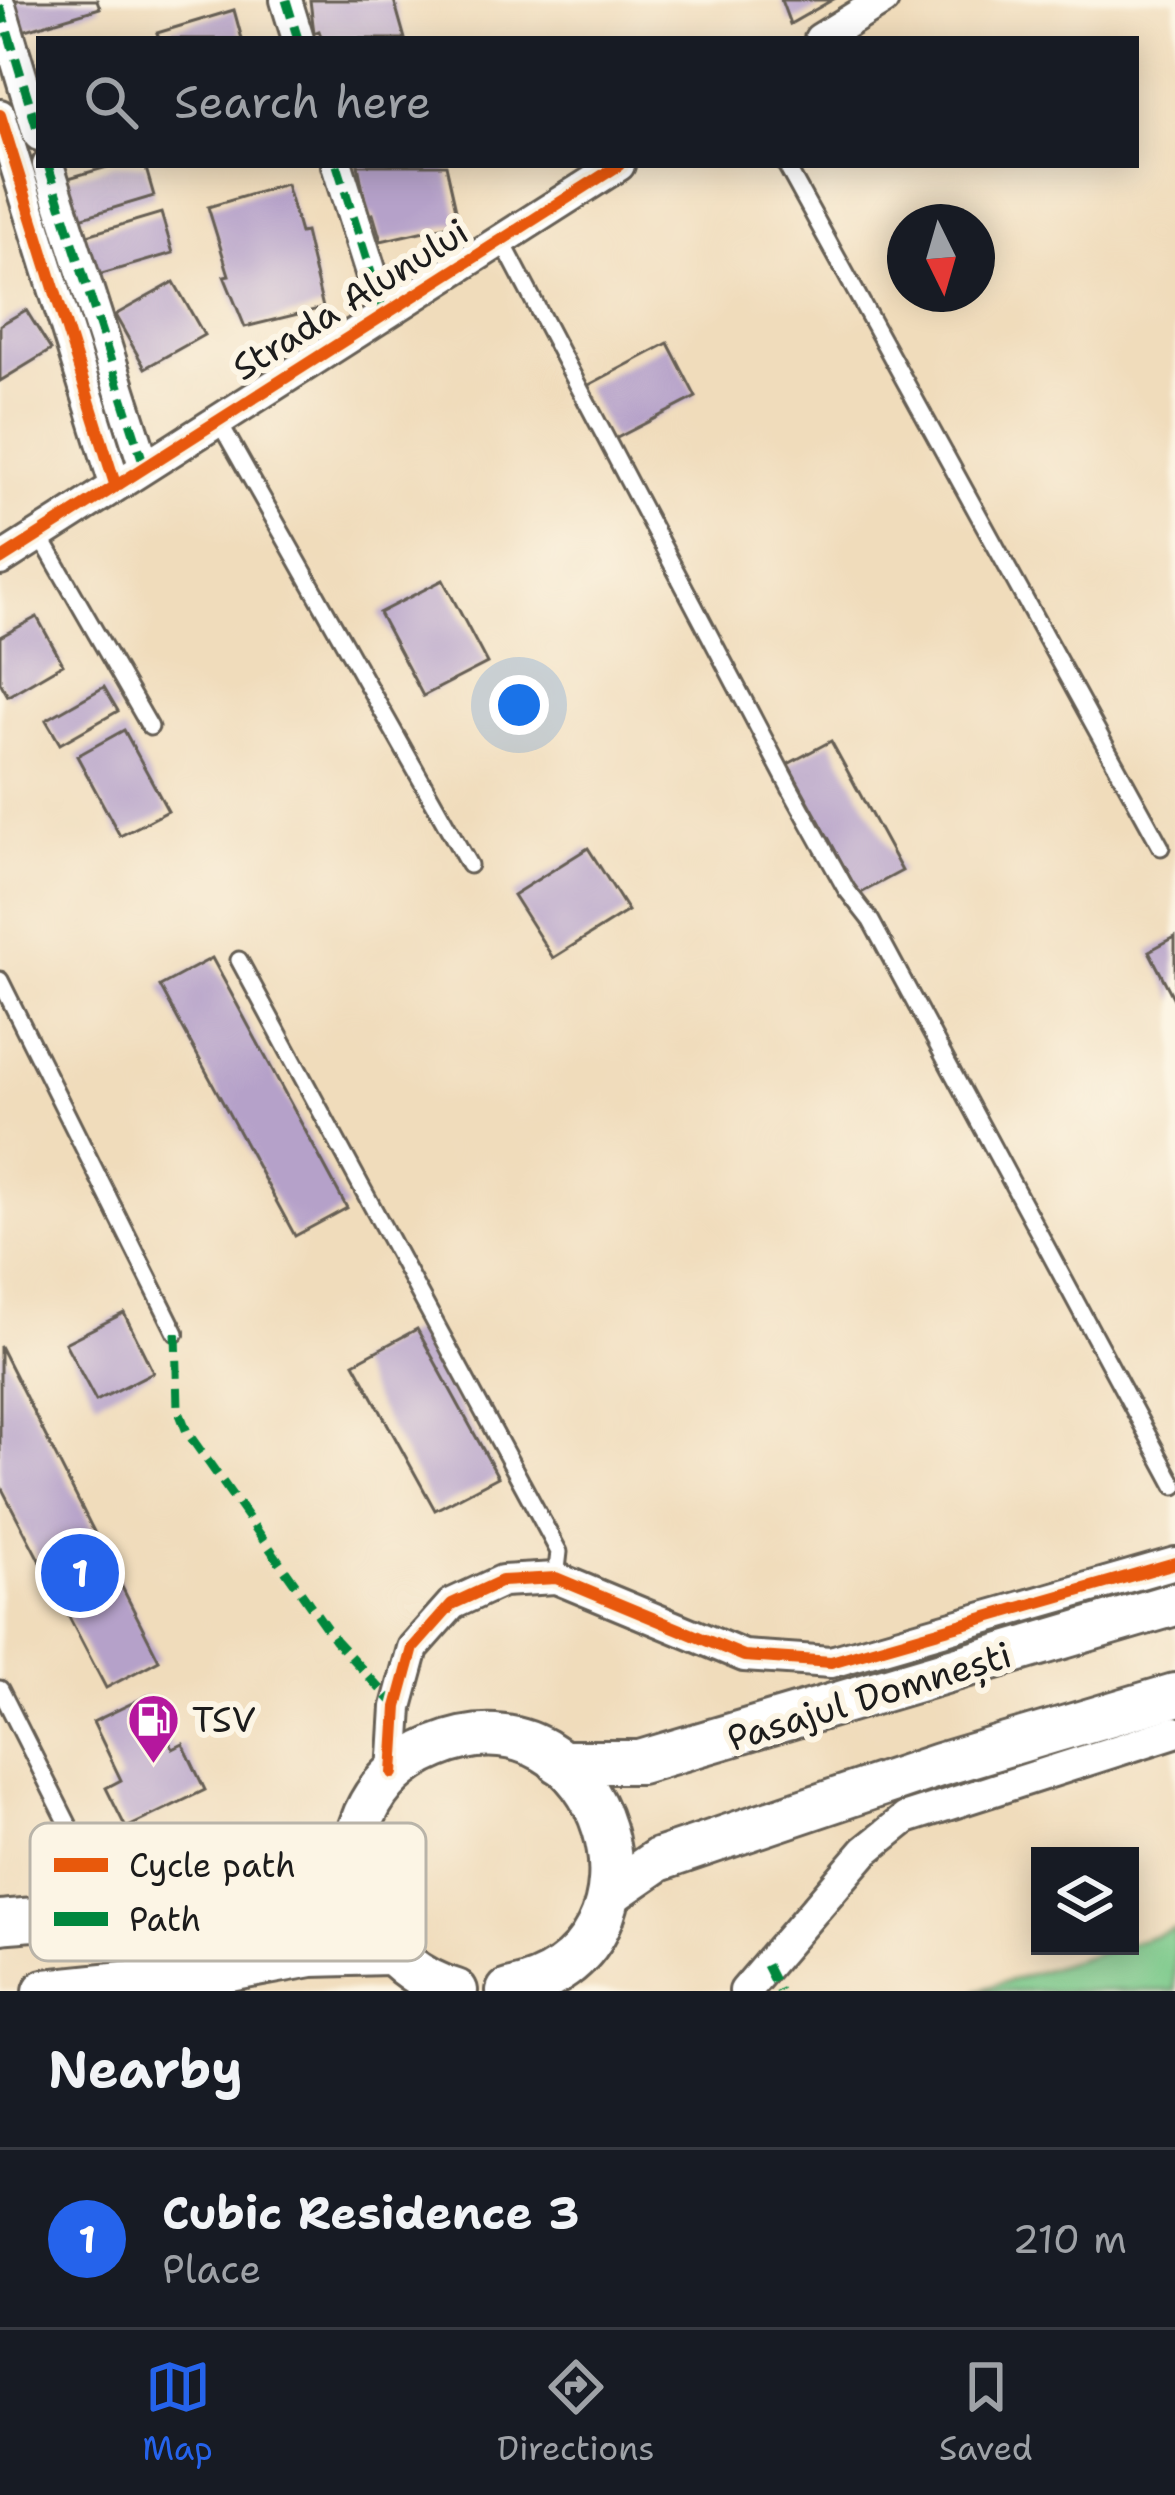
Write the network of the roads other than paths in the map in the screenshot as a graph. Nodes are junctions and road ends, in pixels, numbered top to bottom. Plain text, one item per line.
1 (286, 0) edge
2 (881, 0) edge
3 (0, 6) edge
4 (297, 36) edge
5 (825, 36) edge
6 (0, 116) edge
7 (36, 125) edge
8 (49, 168) edge
9 (339, 168) edge
10 (614, 168) edge
11 (788, 168) edge
12 (501, 239) junction
13 (384, 314) junction
14 (216, 418) junction
15 (144, 465) junction
16 (115, 484) junction
17 (39, 534) junction
18 (0, 560) edge
19 (150, 727) dead end
20 (1160, 848) dead end
21 (470, 865) dead end
22 (239, 960) dead end
23 (0, 980) edge
24 (176, 1333) dead end
25 (1175, 1486) edge
26 (1175, 1563) edge
27 (556, 1578) junction
28 (1175, 1604) edge
29 (0, 1689) edge
30 (1175, 1695) edge
31 (1175, 1732) edge
32 (559, 1762) junction
33 (393, 1773) junction
34 (68, 1823) edge
35 (364, 1823) edge
36 (610, 1893) junction
37 (30, 1919) edge
38 (0, 1922) edge
39 (297, 1961) edge
40 (397, 1961) edge
41 (258, 1979) edge
42 (45, 1991) edge
43 (456, 1991) edge
44 (508, 1991) edge
45 (745, 1991) edge

1 - 4 street
2 - 5 street
3 - 7 street
6 - 16 street
8 - 15 street
9 - 13 street
10 - 12 street, Strada Alunului
11 - 20 lane
12 - 13 street, Strada Alunului
12 - 25 lane
13 - 14 street, Strada Alunului
14 - 15 street, Strada Alunului
14 - 21 lane
15 - 16 street, Strada Alunului
16 - 17 street, Strada Alunului
17 - 18 street, Strada Alunului
17 - 19 lane
22 - 27 lane
23 - 24 lane
26 - 27 street
27 - 33 street
28 - 32 main road, Pasajul Domnești
29 - 34 lane
30 - 36 main road
31 - 45 street
32 - 33 main road
32 - 36 main road
33 - 35 main road
36 - 44 main road
37 - 38 main road
39 - 41 main road
40 - 43 main road
41 - 42 main road

